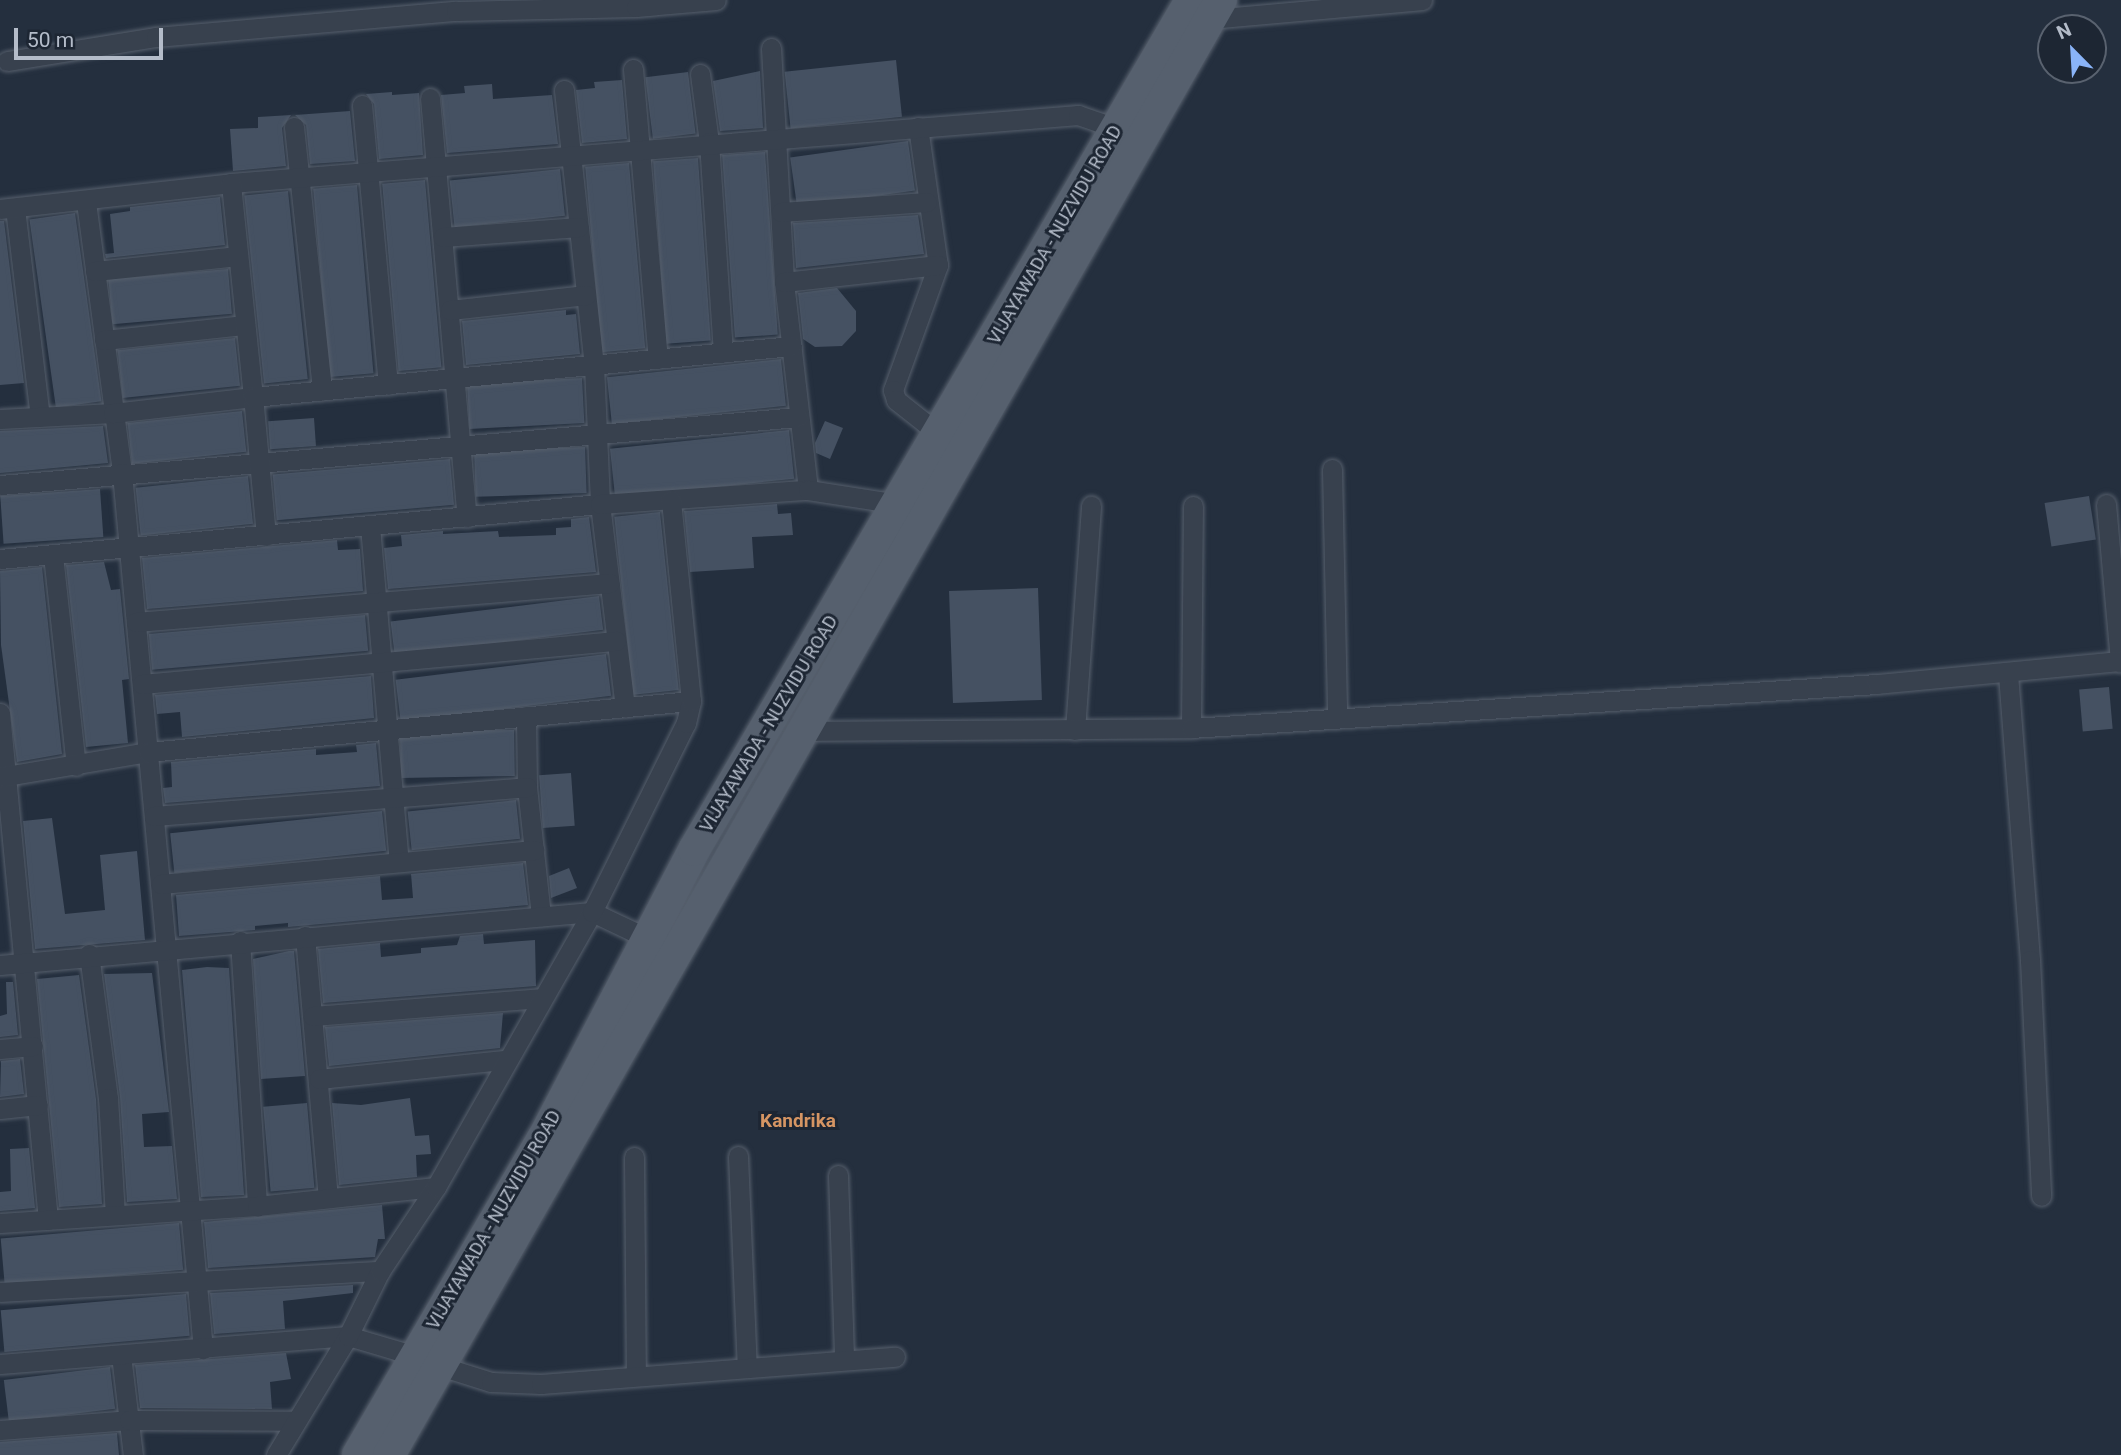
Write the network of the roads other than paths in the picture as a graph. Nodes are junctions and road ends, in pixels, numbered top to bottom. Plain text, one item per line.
1 (716, 0) edge
2 (1422, 0) edge
3 (1207, 6) edge
4 (771, 48) dead end
5 (7, 61) dead end
6 (633, 69) dead end
7 (700, 74) dead end
8 (564, 90) dead end
9 (430, 98) dead end
10 (362, 105) dead end
11 (294, 127) dead end
12 (918, 127) junction
13 (1116, 128) junction
14 (775, 137) junction
15 (709, 142) junction
16 (638, 148) junction
17 (571, 154) junction
18 (435, 165) junction
19 (368, 171) junction
20 (299, 177) junction
21 (231, 183) junction
22 (86, 202) junction
23 (927, 202) junction
24 (8, 209) edge
25 (781, 212) junction
26 (579, 227) junction
27 (443, 237) junction
28 (238, 256) junction
29 (939, 265) junction
30 (95, 271) junction
31 (784, 282) junction
32 (586, 295) junction
33 (450, 310) junction
34 (245, 326) junction
35 (104, 340) junction
36 (792, 346) junction
37 (723, 352) junction
38 (658, 359) junction
39 (594, 365) junction
40 (455, 379) junction
41 (388, 385) junction
42 (322, 391) junction
43 (253, 397) junction
44 (113, 413) junction
45 (40, 417) junction
46 (798, 417) junction
47 (0, 419) edge
48 (933, 429) junction
49 (598, 435) junction
50 (460, 443) junction
51 (261, 462) junction
52 (1332, 469) dead end
53 (122, 473) junction
54 (0, 485) edge
55 (808, 490) junction
56 (671, 500) junction
57 (886, 502) junction
58 (600, 504) junction
59 (2106, 504) dead end
60 (1091, 506) dead end
61 (1193, 506) dead end
62 (467, 517) junction
63 (370, 526) junction
64 (266, 536) junction
65 (129, 547) junction
66 (53, 555) junction
67 (0, 559) edge
68 (609, 583) junction
69 (377, 602) junction
70 (136, 622) junction
71 (616, 641) junction
72 (2120, 661) edge
73 (383, 662) junction
74 (2008, 674) junction
75 (142, 684) junction
76 (691, 701) junction
77 (625, 707) junction
78 (0, 713) edge
79 (526, 716) junction
80 (1337, 718) junction
81 (1191, 728) junction
82 (385, 730) junction
83 (1075, 730) junction
84 (800, 731) junction
85 (148, 752) junction
86 (76, 766) junction
87 (3, 777) edge
88 (527, 787) junction
89 (393, 797) junction
90 (154, 816) junction
91 (534, 850) junction
92 (399, 862) junction
93 (160, 884) junction
94 (598, 915) junction
95 (541, 916) junction
96 (641, 935) junction
97 (305, 936) junction
98 (240, 941) junction
99 (166, 947) junction
100 (89, 954) junction
101 (24, 963) junction
102 (0, 965) edge
103 (540, 998) junction
104 (313, 1016) junction
105 (33, 1046) junction
106 (0, 1049) edge
107 (505, 1060) junction
108 (319, 1079) junction
109 (38, 1105) junction
110 (0, 1109) edge
111 (738, 1156) dead end
112 (635, 1157) dead end
113 (838, 1175) dead end
114 (436, 1187) junction
115 (2041, 1196) dead end
116 (328, 1198) junction
117 (257, 1206) junction
118 (190, 1210) junction
119 (115, 1215) junction
120 (48, 1220) junction
121 (0, 1223) edge
122 (380, 1271) junction
123 (197, 1281) junction
124 (0, 1292) edge
125 (355, 1338) junction
126 (203, 1349) junction
127 (121, 1355) junction
128 (417, 1357) junction
129 (895, 1357) dead end
130 (844, 1360) junction
131 (0, 1364) edge
132 (747, 1368) junction
133 (636, 1377) junction
134 (129, 1420) junction
135 (296, 1421) junction
136 (0, 1430) edge
137 (133, 1455) edge
138 (275, 1455) edge
139 (358, 1455) edge
140 (389, 1455) edge

1 - 5 street
2 - 3 street
3 - 13 main road, VIJAYAWADA - NUZVIDU ROAD
3 - 84 main road, VIJAYAWADA - NUZVIDU ROAD
4 - 14 street
6 - 16 street
7 - 15 street
8 - 17 street
9 - 18 street
10 - 19 street
11 - 20 street
12 - 13 street
12 - 14 street
12 - 23 street
13 - 48 main road, VIJAYAWADA - NUZVIDU ROAD
14 - 15 street
14 - 25 street
15 - 16 street
15 - 37 street
16 - 17 street
16 - 38 street
17 - 18 street
17 - 26 street
18 - 19 street
18 - 27 street
19 - 20 street
19 - 41 street
20 - 21 street
20 - 42 street
21 - 22 street
21 - 28 street
22 - 24 street
22 - 30 street
23 - 25 street
23 - 29 street
24 - 45 street
25 - 31 street
26 - 27 street
26 - 32 street
27 - 33 street
28 - 30 street
28 - 34 street
29 - 31 street
29 - 48 street
30 - 35 street
31 - 36 street
32 - 33 street
32 - 39 street
33 - 40 street
34 - 35 street
34 - 43 street
35 - 44 street
36 - 37 street
36 - 46 street
37 - 38 street
38 - 39 street
39 - 40 street
39 - 49 street
40 - 41 street
40 - 50 street
41 - 42 street
42 - 43 street
43 - 44 street
43 - 51 street
44 - 45 street
44 - 53 street
45 - 47 street
46 - 49 street
46 - 55 street
48 - 57 main road, VIJAYAWADA - NUZVIDU ROAD
49 - 50 street
49 - 58 street
50 - 51 street
50 - 62 street
51 - 53 street
51 - 64 street
52 - 80 street
53 - 54 street
53 - 65 street
55 - 56 street
55 - 57 street
56 - 58 street
56 - 76 street
57 - 96 main road, VIJAYAWADA - NUZVIDU ROAD
58 - 62 street
58 - 68 street
59 - 72 street
60 - 83 street
61 - 81 street
62 - 63 street
63 - 64 street
63 - 69 street
64 - 65 street
65 - 66 street
65 - 70 street
66 - 67 street
66 - 86 street
68 - 69 street
68 - 71 street
69 - 70 street
69 - 73 street
70 - 75 street
71 - 73 street
71 - 77 street
72 - 74 street
73 - 75 street
73 - 82 street
74 - 80 street
74 - 115 street
75 - 85 street
76 - 77 street
76 - 94 street
77 - 79 street
78 - 87 street
79 - 82 street
79 - 88 street
80 - 81 street
81 - 83 street
82 - 85 street
82 - 89 street
83 - 84 street
84 - 128 main road, VIJAYAWADA - NUZVIDU ROAD
85 - 86 street
85 - 90 street
86 - 87 street
87 - 101 street
88 - 89 street
88 - 91 street
89 - 90 street
89 - 92 street
90 - 93 street
91 - 92 street
91 - 95 street
92 - 93 street
93 - 99 street
94 - 95 street
94 - 96 street
94 - 103 street
95 - 97 street
96 - 128 main road, VIJAYAWADA - NUZVIDU ROAD
97 - 98 street
97 - 104 street
98 - 99 street
98 - 117 street
99 - 100 street
99 - 118 street
100 - 101 street
100 - 119 street
101 - 102 street
101 - 105 street
103 - 104 street
103 - 107 street
104 - 108 street
105 - 106 street
105 - 109 street
107 - 108 street
107 - 114 street
108 - 116 street
109 - 110 street
109 - 120 street
111 - 132 street
112 - 133 street
113 - 130 street
114 - 116 street
114 - 122 street
116 - 117 street
117 - 118 street
118 - 119 street
118 - 123 street
119 - 120 street
120 - 121 street
122 - 123 street
122 - 125 street
123 - 124 street
123 - 126 street
125 - 126 street
125 - 128 street
125 - 135 street
126 - 127 street
127 - 131 street
127 - 134 street
128 - 133 street
128 - 139 main road, VIJAYAWADA - NUZVIDU ROAD
128 - 140 main road, VIJAYAWADA - NUZVIDU ROAD
129 - 130 street
130 - 132 street
132 - 133 street
134 - 135 street
134 - 136 street
134 - 137 street
135 - 138 street

